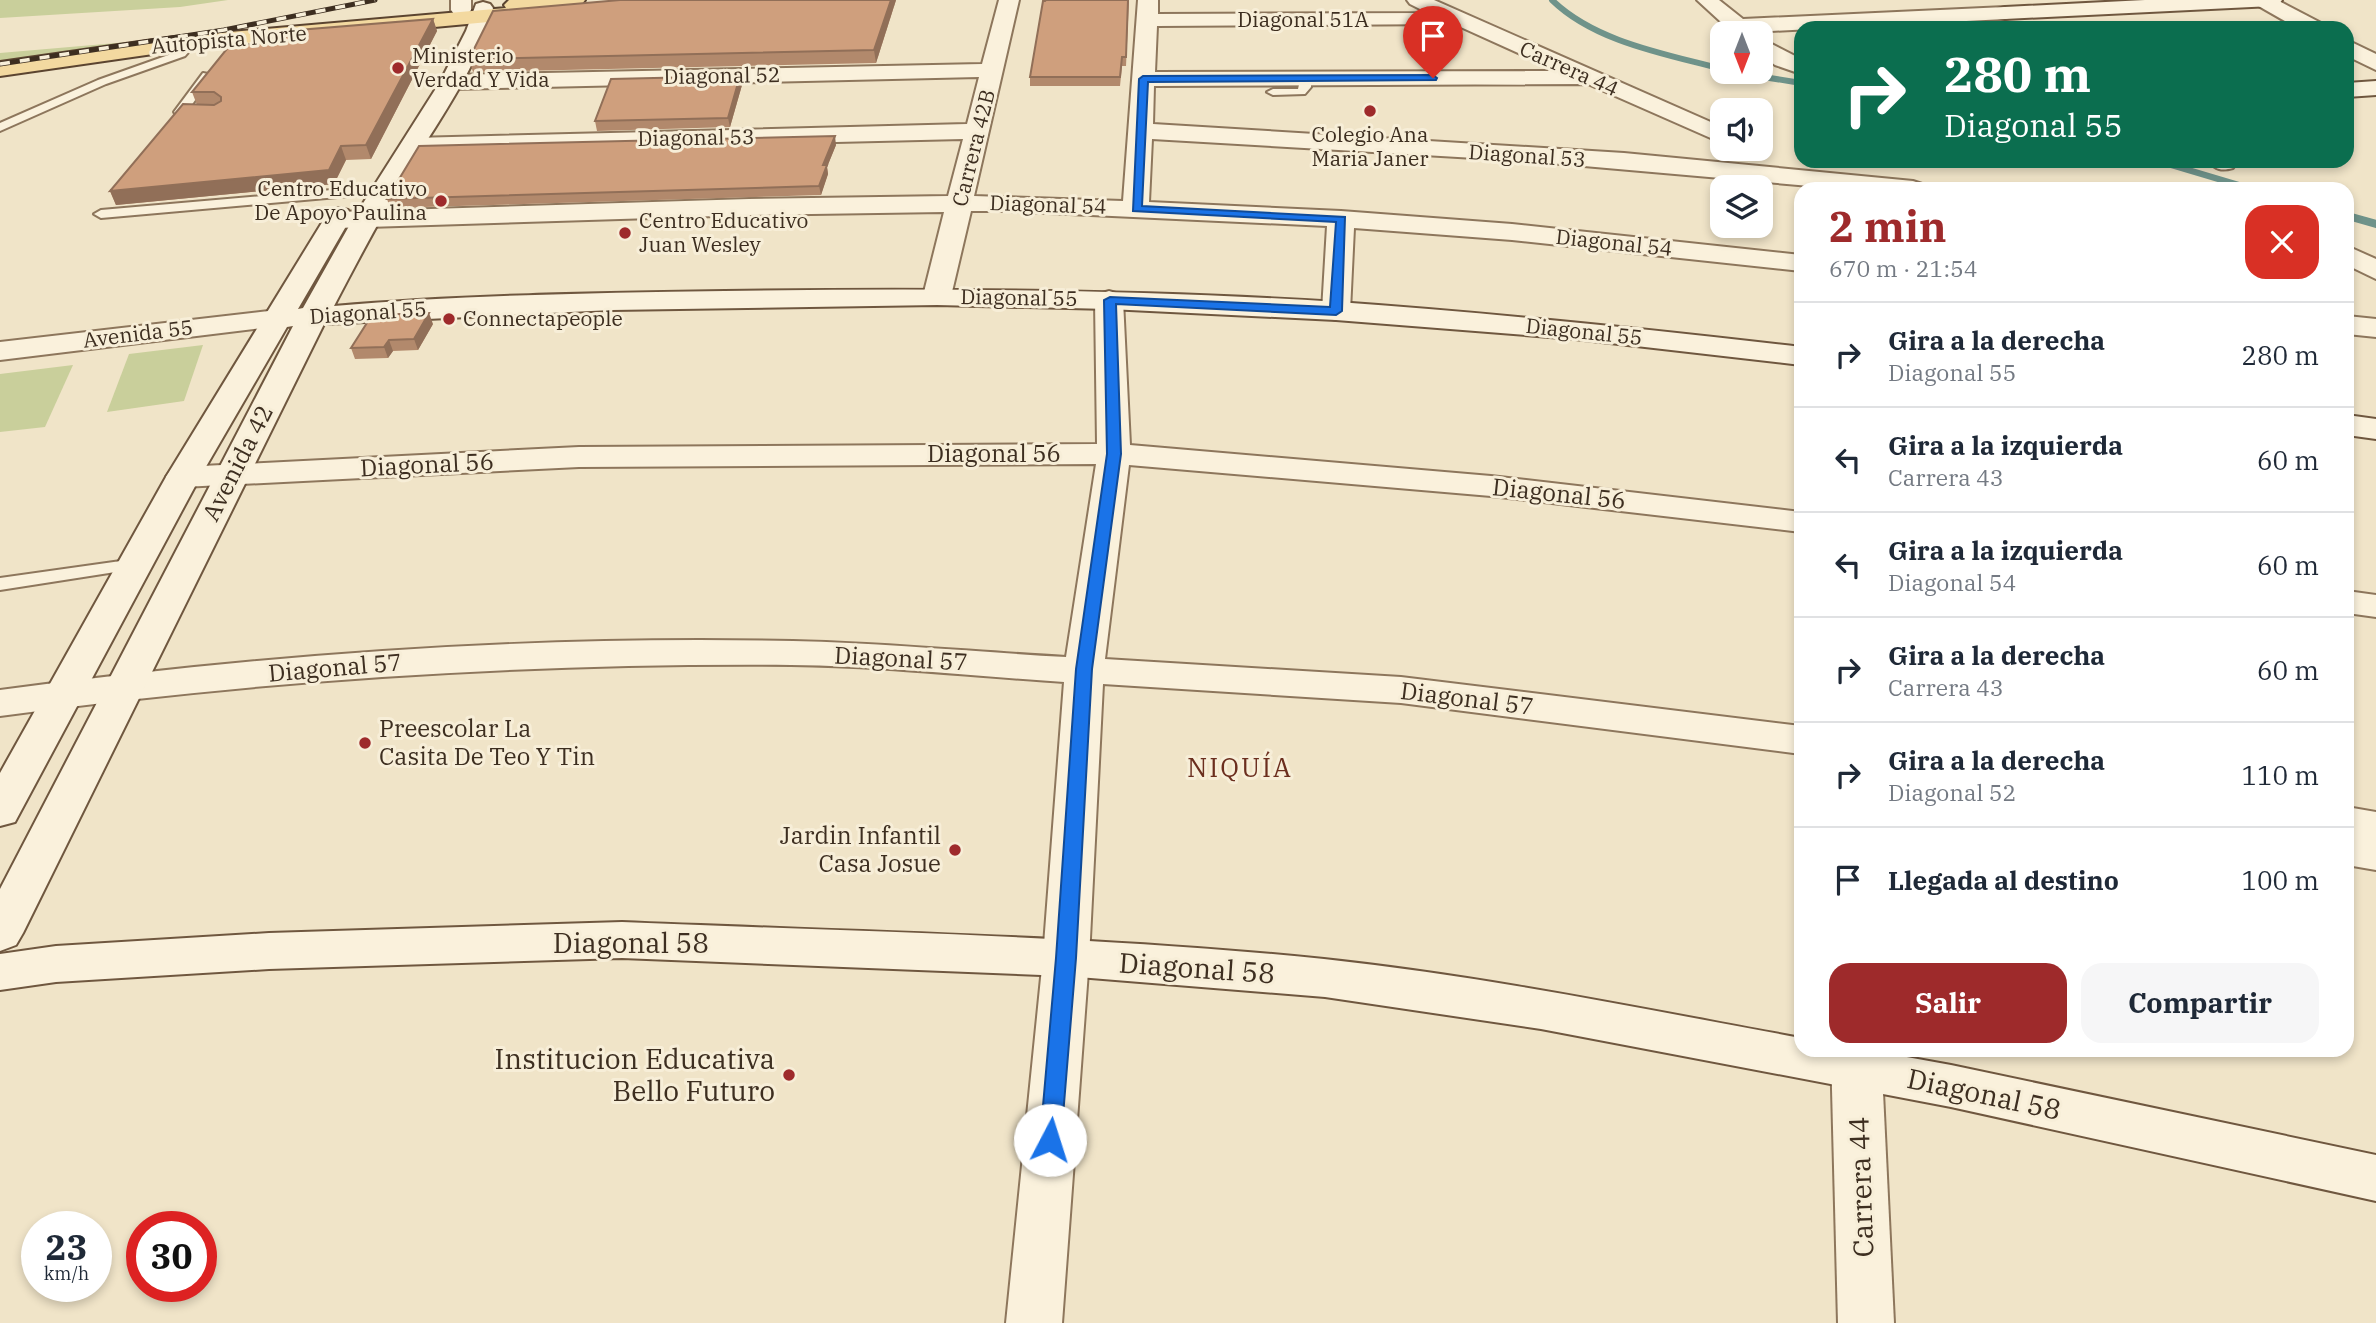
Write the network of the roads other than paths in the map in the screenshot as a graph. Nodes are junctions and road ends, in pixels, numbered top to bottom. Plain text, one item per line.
1 (575, 0) edge
2 (1009, 0) edge
3 (1417, 0) edge
4 (1707, 0) edge
5 (1986, 0) edge
6 (2263, 0) edge
7 (2272, 0) edge
8 (600, 6) edge
9 (472, 9) edge
10 (1148, 10) edge
11 (2005, 13) junction
12 (1459, 19) junction
13 (1731, 21) edge
14 (1881, 21) edge
15 (2017, 21) edge
16 (2300, 21) edge
17 (1794, 27) edge
18 (1773, 28) edge
19 (449, 39) dead end
20 (192, 42) junction
21 (0, 50) edge
22 (1773, 51) edge
23 (2354, 51) edge
24 (1794, 62) edge
25 (2376, 63) edge
26 (214, 66) edge
27 (0, 69) edge
28 (993, 70) junction
29 (1305, 78) junction
30 (1586, 78) junction
31 (1143, 79) junction
32 (438, 82) junction
33 (2376, 88) edge
34 (2354, 90) edge
35 (1273, 92) dead end
36 (209, 113) edge
37 (0, 127) edge
38 (978, 131) junction
39 (1141, 131) junction
40 (1710, 131) edge
41 (414, 145) junction
42 (1773, 156) edge
43 (1794, 162) edge
44 (1801, 168) edge
45 (1808, 182) edge
46 (1818, 182) edge
47 (960, 202) junction
48 (1136, 209) junction
49 (352, 210) junction
50 (101, 214) dead end
51 (1341, 219) junction
52 (2354, 258) edge
53 (1794, 262) edge
54 (2376, 271) edge
55 (937, 296) junction
56 (1110, 300) junction
57 (1336, 311) junction
58 (313, 316) junction
59 (276, 319) junction
60 (2354, 326) edge
61 (2376, 328) edge
62 (0, 351) edge
63 (1794, 355) edge
64 (2354, 426) edge
65 (2376, 429) edge
66 (1114, 454) junction
67 (231, 475) junction
68 (183, 477) junction
69 (1794, 521) edge
70 (135, 564) junction
71 (0, 584) edge
72 (2354, 602) edge
73 (2376, 606) edge
74 (1084, 669) junction
75 (128, 685) junction
76 (64, 693) junction
77 (0, 703) edge
78 (1794, 739) edge
79 (0, 811) edge
80 (2354, 823) edge
81 (2376, 827) edge
82 (2354, 850) edge
83 (2376, 855) edge
84 (0, 933) edge
85 (1066, 958) junction
86 (0, 972) edge
87 (1794, 1049) edge
88 (1856, 1059) edge
89 (2376, 1178) edge
90 (1034, 1323) edge
91 (1866, 1323) edge

1 - 9 main road, Autopista Norte
2 - 28 street, Carrera 42B
3 - 12 street, Carrera 44
4 - 13 street
5 - 11 street
6 - 7 street
6 - 11 street
6 - 16 street
8 - 9 main road, Autopista Norte
9 - 19 street
9 - 20 main road, Autopista Norte
9 - 21 main road, Autopista Norte
9 - 32 street, Avenida 42
10 - 12 street, Diagonal 51A
10 - 31 street
11 - 14 street
11 - 15 street
12 - 30 street, Carrera 44
17 - 18 street
20 - 27 main road, Autopista Norte
20 - 37 lane
22 - 24 street
23 - 25 street
26 - 36 lane
28 - 32 street, Diagonal 52
28 - 38 street, Carrera 42B
29 - 30 street
29 - 31 street
29 - 35 lane
30 - 40 street, Carrera 44
31 - 39 street
32 - 41 street, Avenida 42
32 - 49 street, Avenida 42
33 - 34 street
38 - 41 street, Diagonal 53
38 - 47 street, Carrera 42B
39 - 45 street, Diagonal 53
39 - 48 street
41 - 49 street, Avenida 42
42 - 43 street
44 - 46 street
47 - 48 street, Diagonal 54
47 - 49 street, Diagonal 54
47 - 55 street, Carrera 42B
48 - 51 street, Diagonal 54
49 - 50 lane
49 - 58 street, Avenida 42
49 - 59 street, Avenida 42
51 - 53 street, Diagonal 54
51 - 57 street
52 - 54 street
55 - 56 street, Diagonal 55
55 - 58 street, Diagonal 55
56 - 57 street, Diagonal 55
56 - 66 street
57 - 63 street, Diagonal 55
58 - 59 street, Diagonal 55
58 - 67 street, Avenida 42
59 - 62 street, Avenida 55
59 - 68 street, Avenida 42
60 - 61 street
64 - 65 street
66 - 67 street, Diagonal 56
66 - 69 street, Diagonal 56
66 - 74 street
67 - 68 street, Diagonal 56
67 - 75 street, Avenida 42
68 - 70 street, Avenida 42
70 - 71 lane
70 - 76 street, Avenida 42
72 - 73 street
74 - 75 street, Diagonal 57
74 - 78 street, Diagonal 57
74 - 85 street
75 - 76 street, Diagonal 57
75 - 84 street, Avenida 42
76 - 77 street, Diagonal 57
76 - 79 street, Avenida 42
80 - 81 street
82 - 83 street
85 - 86 street, Diagonal 58
85 - 87 street, Diagonal 58
85 - 90 street
88 - 89 street, Diagonal 58
88 - 91 street, Carrera 44

